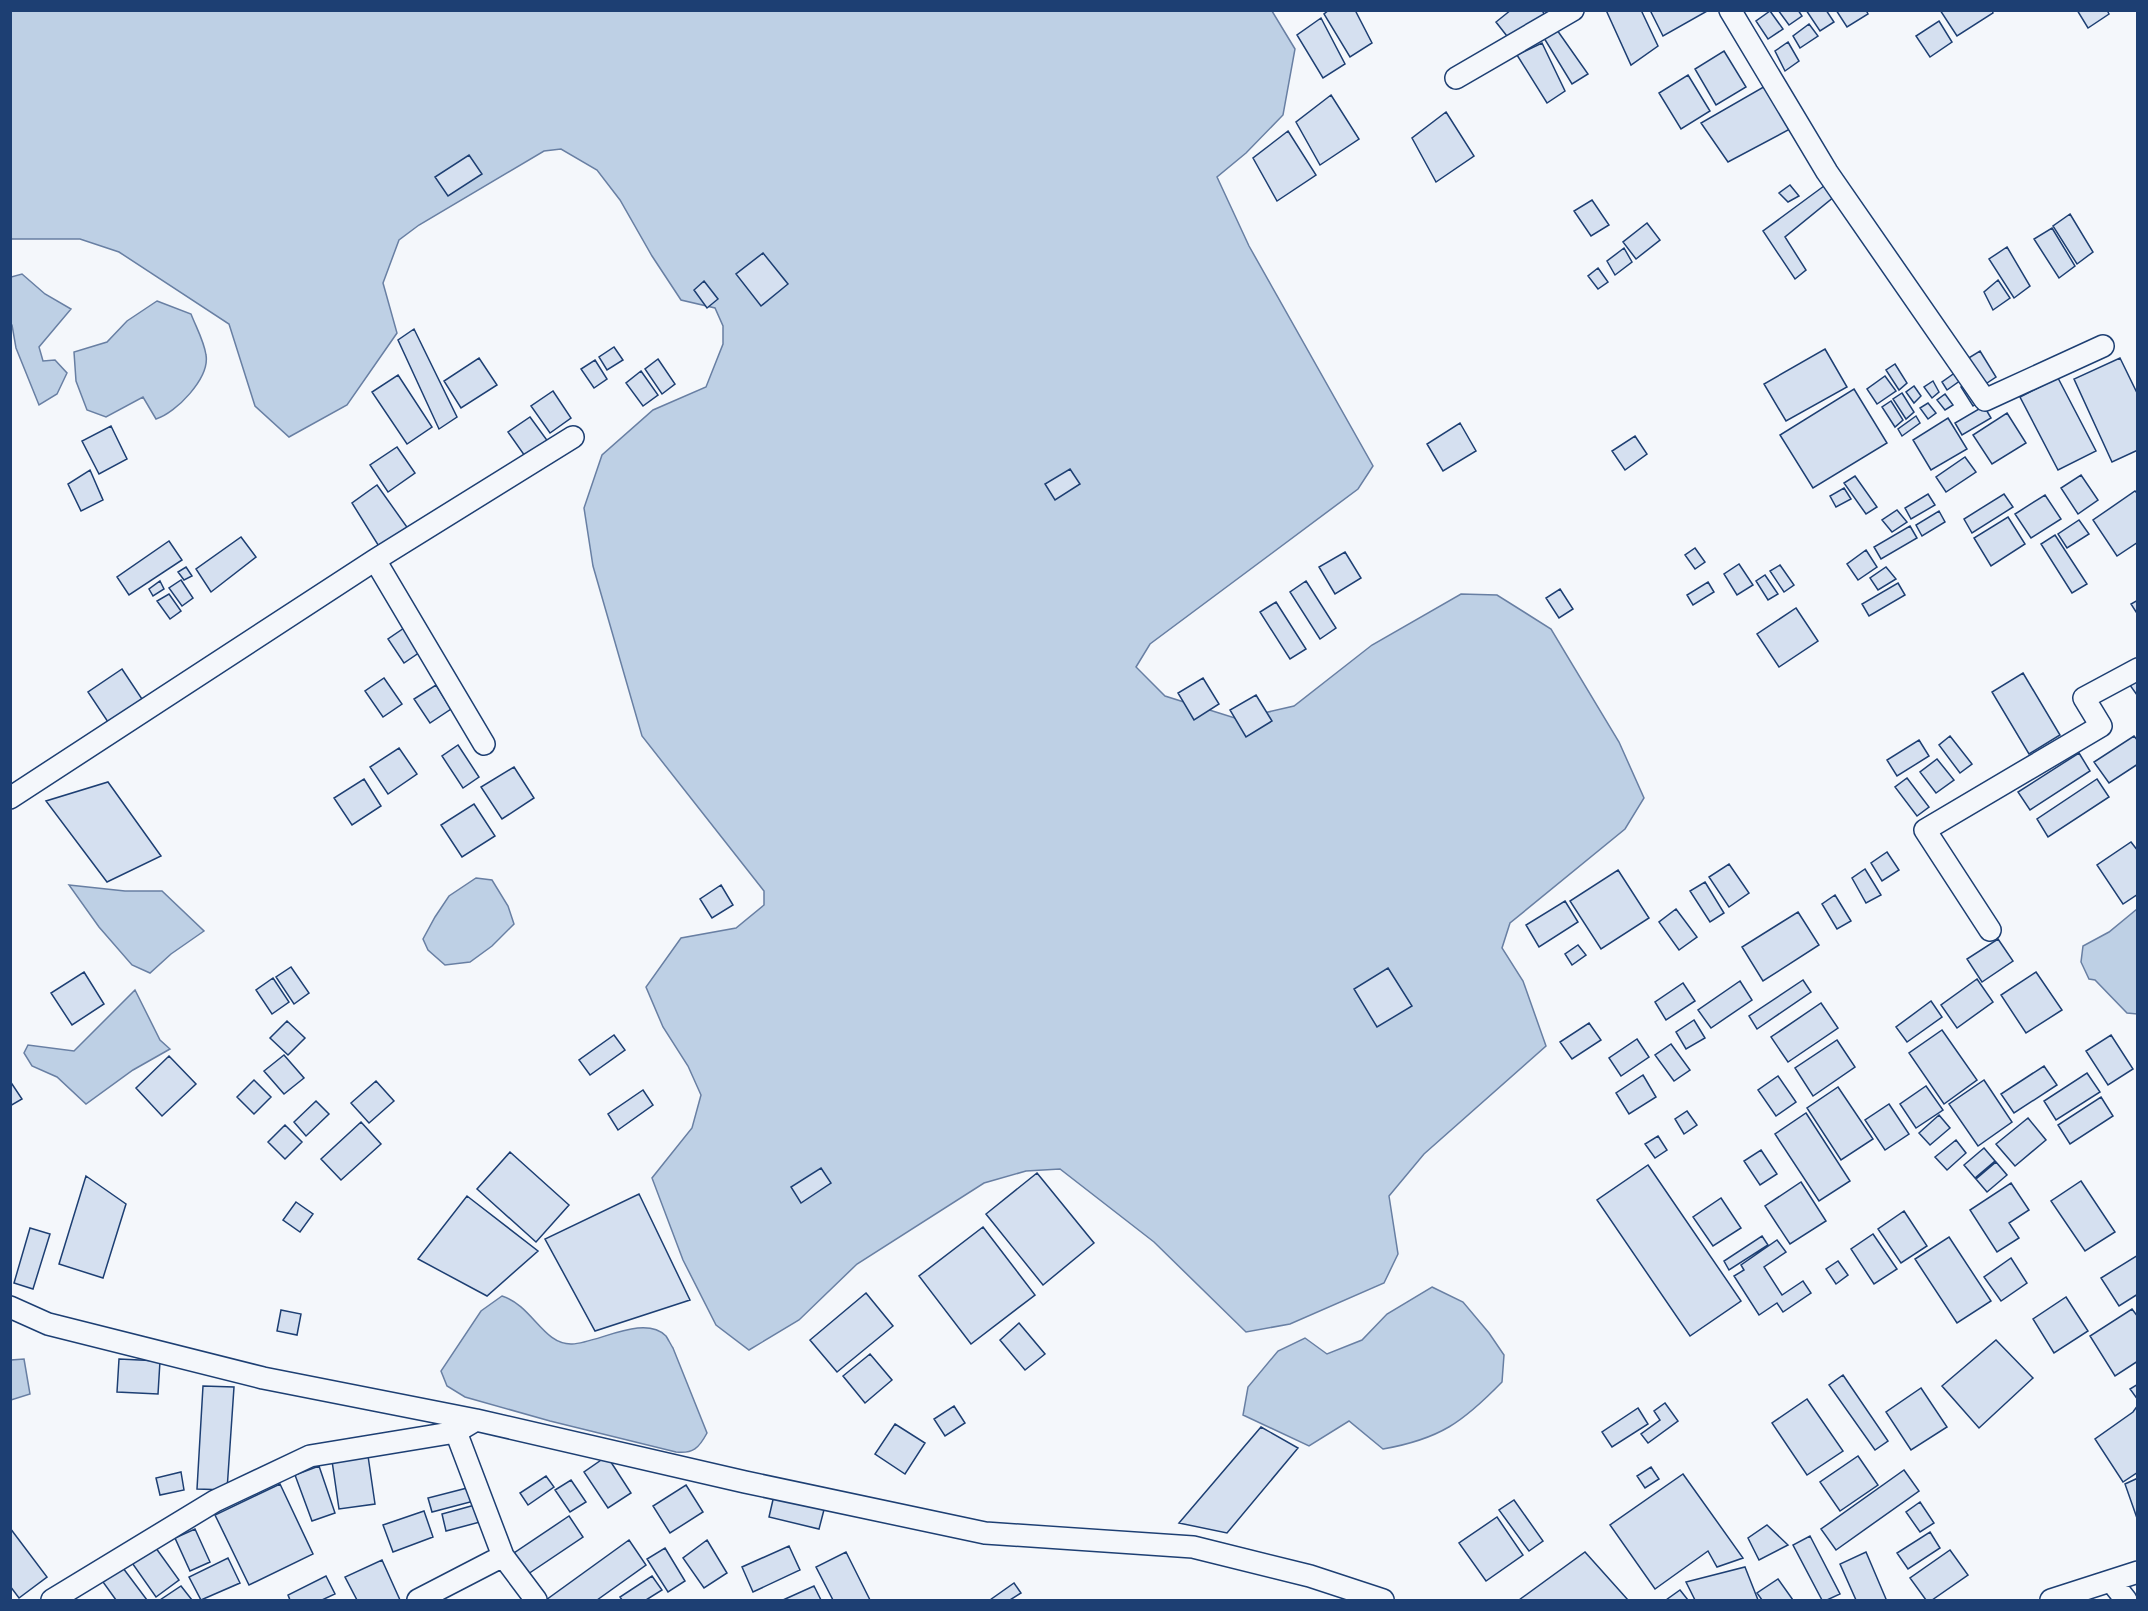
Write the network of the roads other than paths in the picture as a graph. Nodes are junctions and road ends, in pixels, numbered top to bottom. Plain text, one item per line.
1 (1573, 10) edge
2 (1730, 10) edge
3 (1456, 78) dead end
4 (2103, 346) dead end
5 (573, 437) dead end
6 (375, 560) junction
7 (2138, 669) edge
8 (484, 744) dead end
9 (10, 798) edge
10 (1990, 930) dead end
11 (10, 1307) edge
12 (476, 1420) junction
13 (456, 1432) junction
14 (503, 1556) junction
15 (2138, 1572) edge
16 (2111, 1581) junction
17 (52, 1600) edge
18 (418, 1600) edge
19 (536, 1600) edge
20 (1383, 1600) edge
21 (2051, 1600) edge
22 (2126, 1600) edge

1 - 3 street
2 - 4 street
5 - 6 street
6 - 8 street
6 - 9 street
7 - 10 street
11 - 12 street
12 - 13 street
12 - 20 street
13 - 14 street
13 - 17 street
14 - 18 street
14 - 19 street
15 - 16 street
16 - 21 street
16 - 22 street

